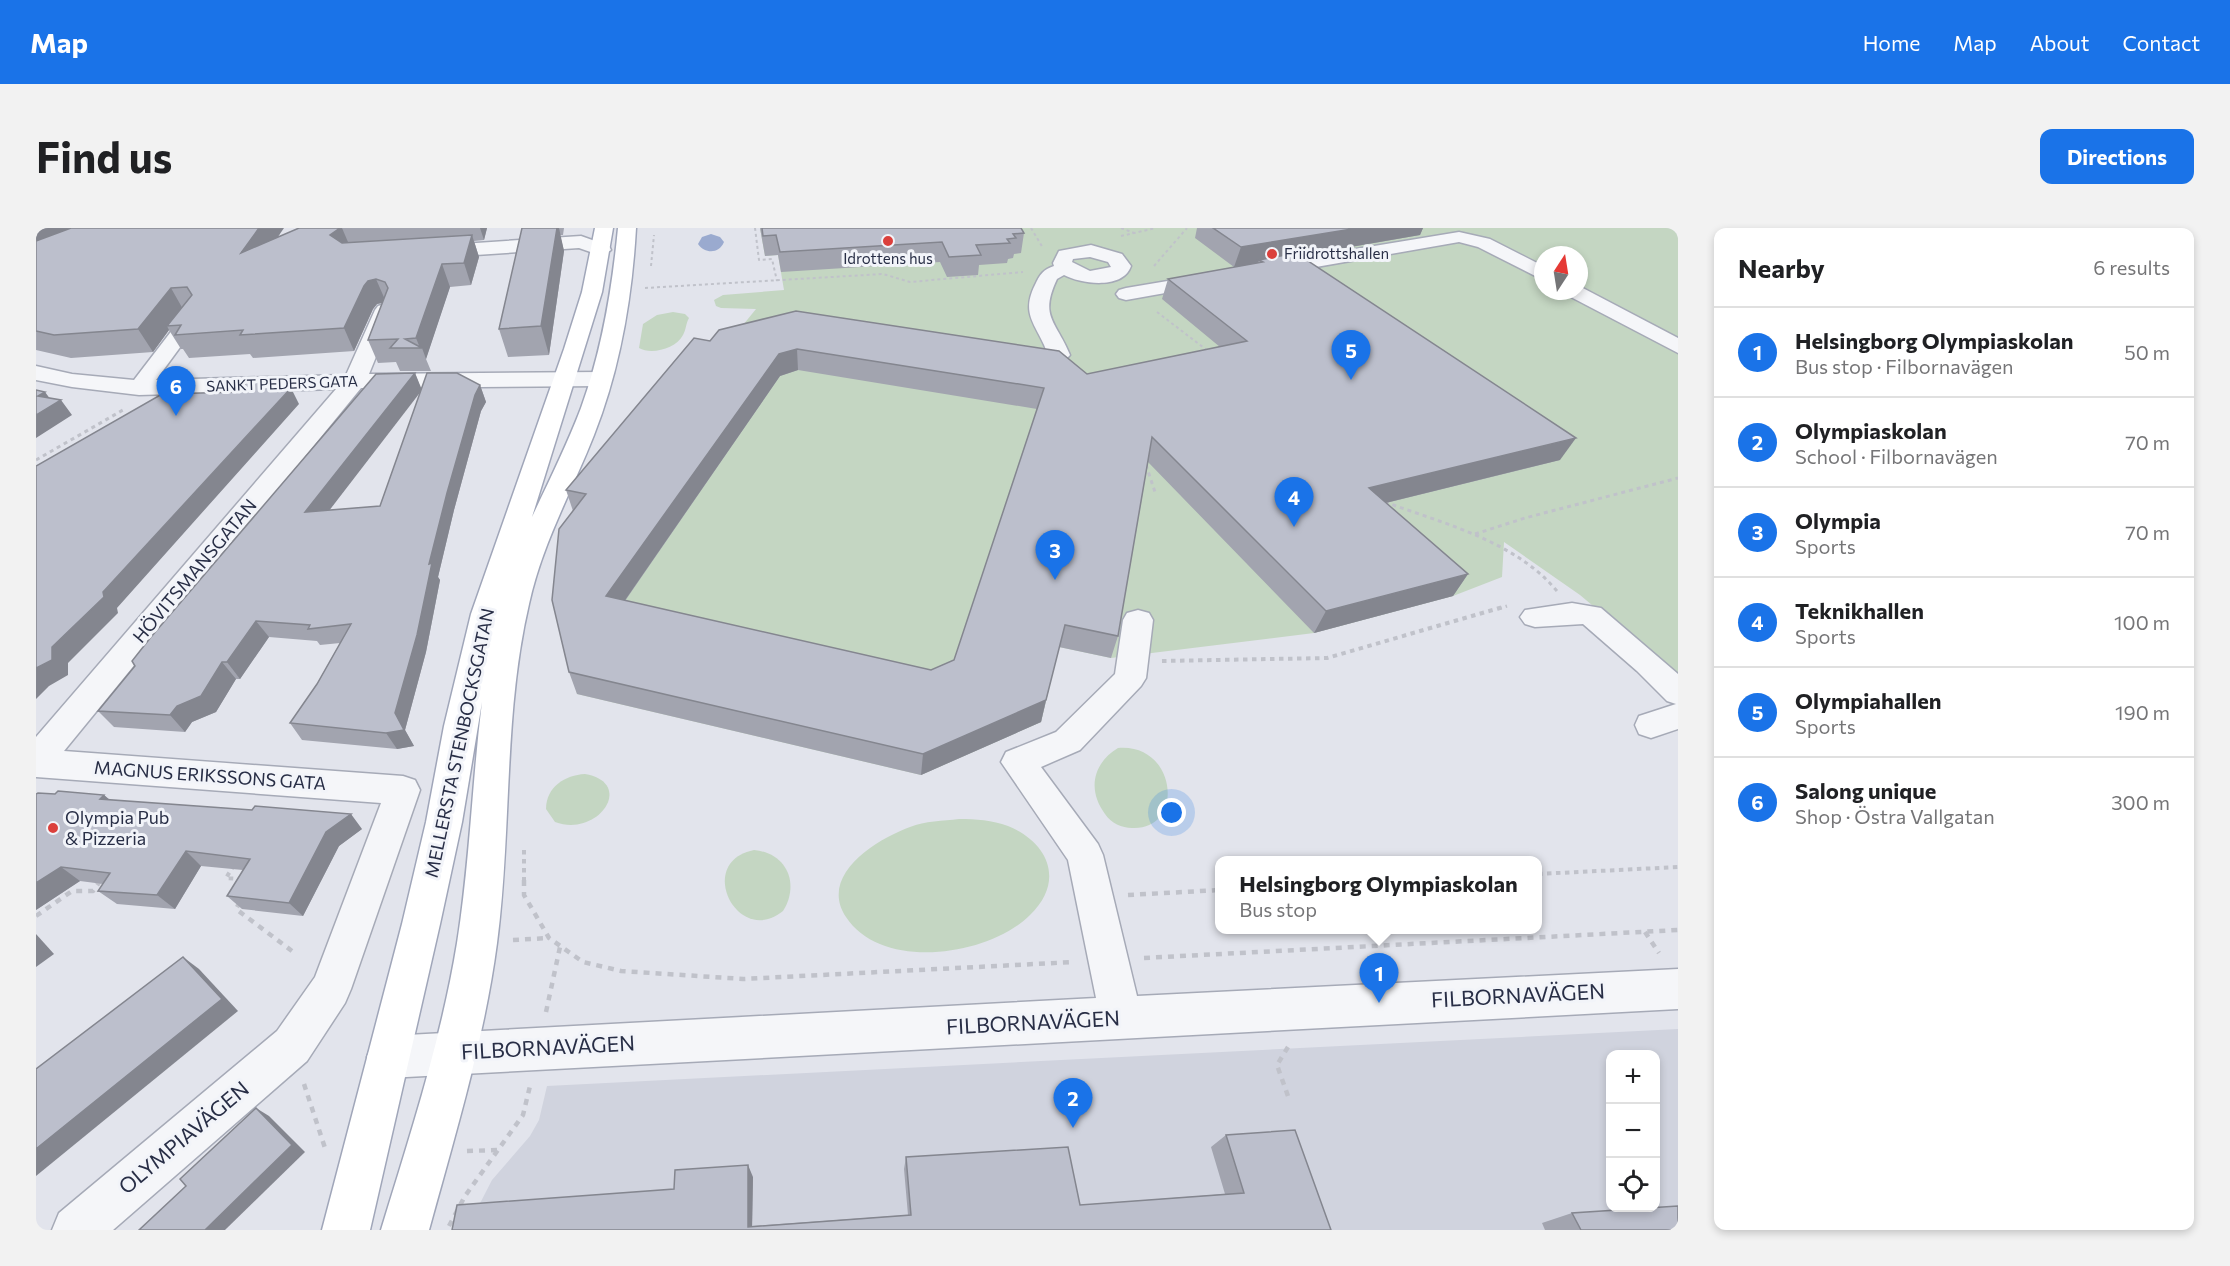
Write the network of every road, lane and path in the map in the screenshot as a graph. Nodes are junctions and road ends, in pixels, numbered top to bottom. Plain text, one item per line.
1 (627, 228) edge
2 (654, 228) edge
3 (755, 228) edge
4 (1121, 228) edge
5 (1187, 228) edge
6 (1136, 234) dead end
7 (592, 237) edge
8 (409, 253) edge
9 (1064, 266) joint
10 (1534, 269) edge
11 (650, 271) dead end
12 (777, 281) junction
13 (646, 283) dead end
14 (644, 288) junction
15 (642, 294) dead end
16 (1126, 294) junction
17 (1588, 299) edge
18 (385, 310) edge
19 (193, 316) edge
20 (1678, 347) edge
21 (1216, 357) edge
22 (1043, 360) edge
23 (36, 374) edge
24 (565, 379) junction
25 (600, 379) junction
26 (355, 381) junction
27 (135, 402) junction
28 (1143, 457) edge
29 (36, 460) edge
30 (1678, 478) edge
31 (1155, 492) dead end
32 (1383, 501) edge
33 (1474, 535) junction
34 (1564, 601) junction
35 (1530, 605) junction
36 (1138, 620) dead end
37 (1132, 660) junction
38 (1678, 693) edge
39 (36, 762) edge
40 (385, 789) joint
41 (524, 849) dead end
42 (238, 858) edge
43 (1678, 867) edge
44 (106, 873) edge
45 (1542, 874) edge
46 (252, 880) edge
47 (1215, 890) edge
48 (1094, 897) junction
49 (242, 899) edge
50 (36, 916) edge
51 (1678, 930) edge
52 (1644, 932) dead end
53 (549, 938) dead end
54 (560, 946) dead end
55 (292, 951) dead end
56 (1678, 989) edge
57 (1121, 1018) junction
58 (1292, 1044) dead end
59 (538, 1048) junction
60 (454, 1053) junction
61 (388, 1057) junction
62 (1289, 1099) dead end
63 (76, 1230) edge
64 (346, 1230) edge
65 (405, 1230) edge
66 (448, 1230) edge

1 - 25 main road, MELLERSTA STENBOCKSGATAN
2 - 11 path
3 - 12 path
4 - 6 path
5 - 16 path
7 - 8 street
7 - 24 main road, MELLERSTA STENBOCKSGATAN
9 - 12 path
9 - 22 street
10 - 16 street
12 - 14 path
13 - 14 path
14 - 15 path
16 - 21 path
17 - 20 street
18 - 26 street, HÖVITSMANSGATAN
19 - 27 street
23 - 27 street
24 - 25 street, SANKT PEDERS GATA
24 - 26 street, SANKT PEDERS GATA
24 - 61 main road, MELLERSTA STENBOCKSGATAN
25 - 60 main road, MELLERSTA STENBOCKSGATAN
26 - 27 street, SANKT PEDERS GATA
26 - 39 street, HÖVITSMANSGATAN
27 - 29 path
28 - 31 path
30 - 33 path
32 - 33 path
33 - 34 path
34 - 35 street
34 - 35 path
34 - 38 street
35 - 37 path
36 - 37 street
37 - 48 street
39 - 40 street, MAGNUS ERIKSSONS GATA
40 - 63 street, OLYMPIAVÄGEN
41 - 53 path
42 - 46 path
43 - 45 path
44 - 50 path
47 - 48 path
48 - 57 street
49 - 55 path
51 - 52 path
54 - 59 path
56 - 57 street, FILBORNAVÄGEN
57 - 59 street, FILBORNAVÄGEN
58 - 62 path
59 - 60 street, FILBORNAVÄGEN
59 - 66 path
60 - 61 street, FILBORNAVÄGEN
60 - 65 main road, MELLERSTA STENBOCKSGATAN
61 - 64 main road, MELLERSTA STENBOCKSGATAN

